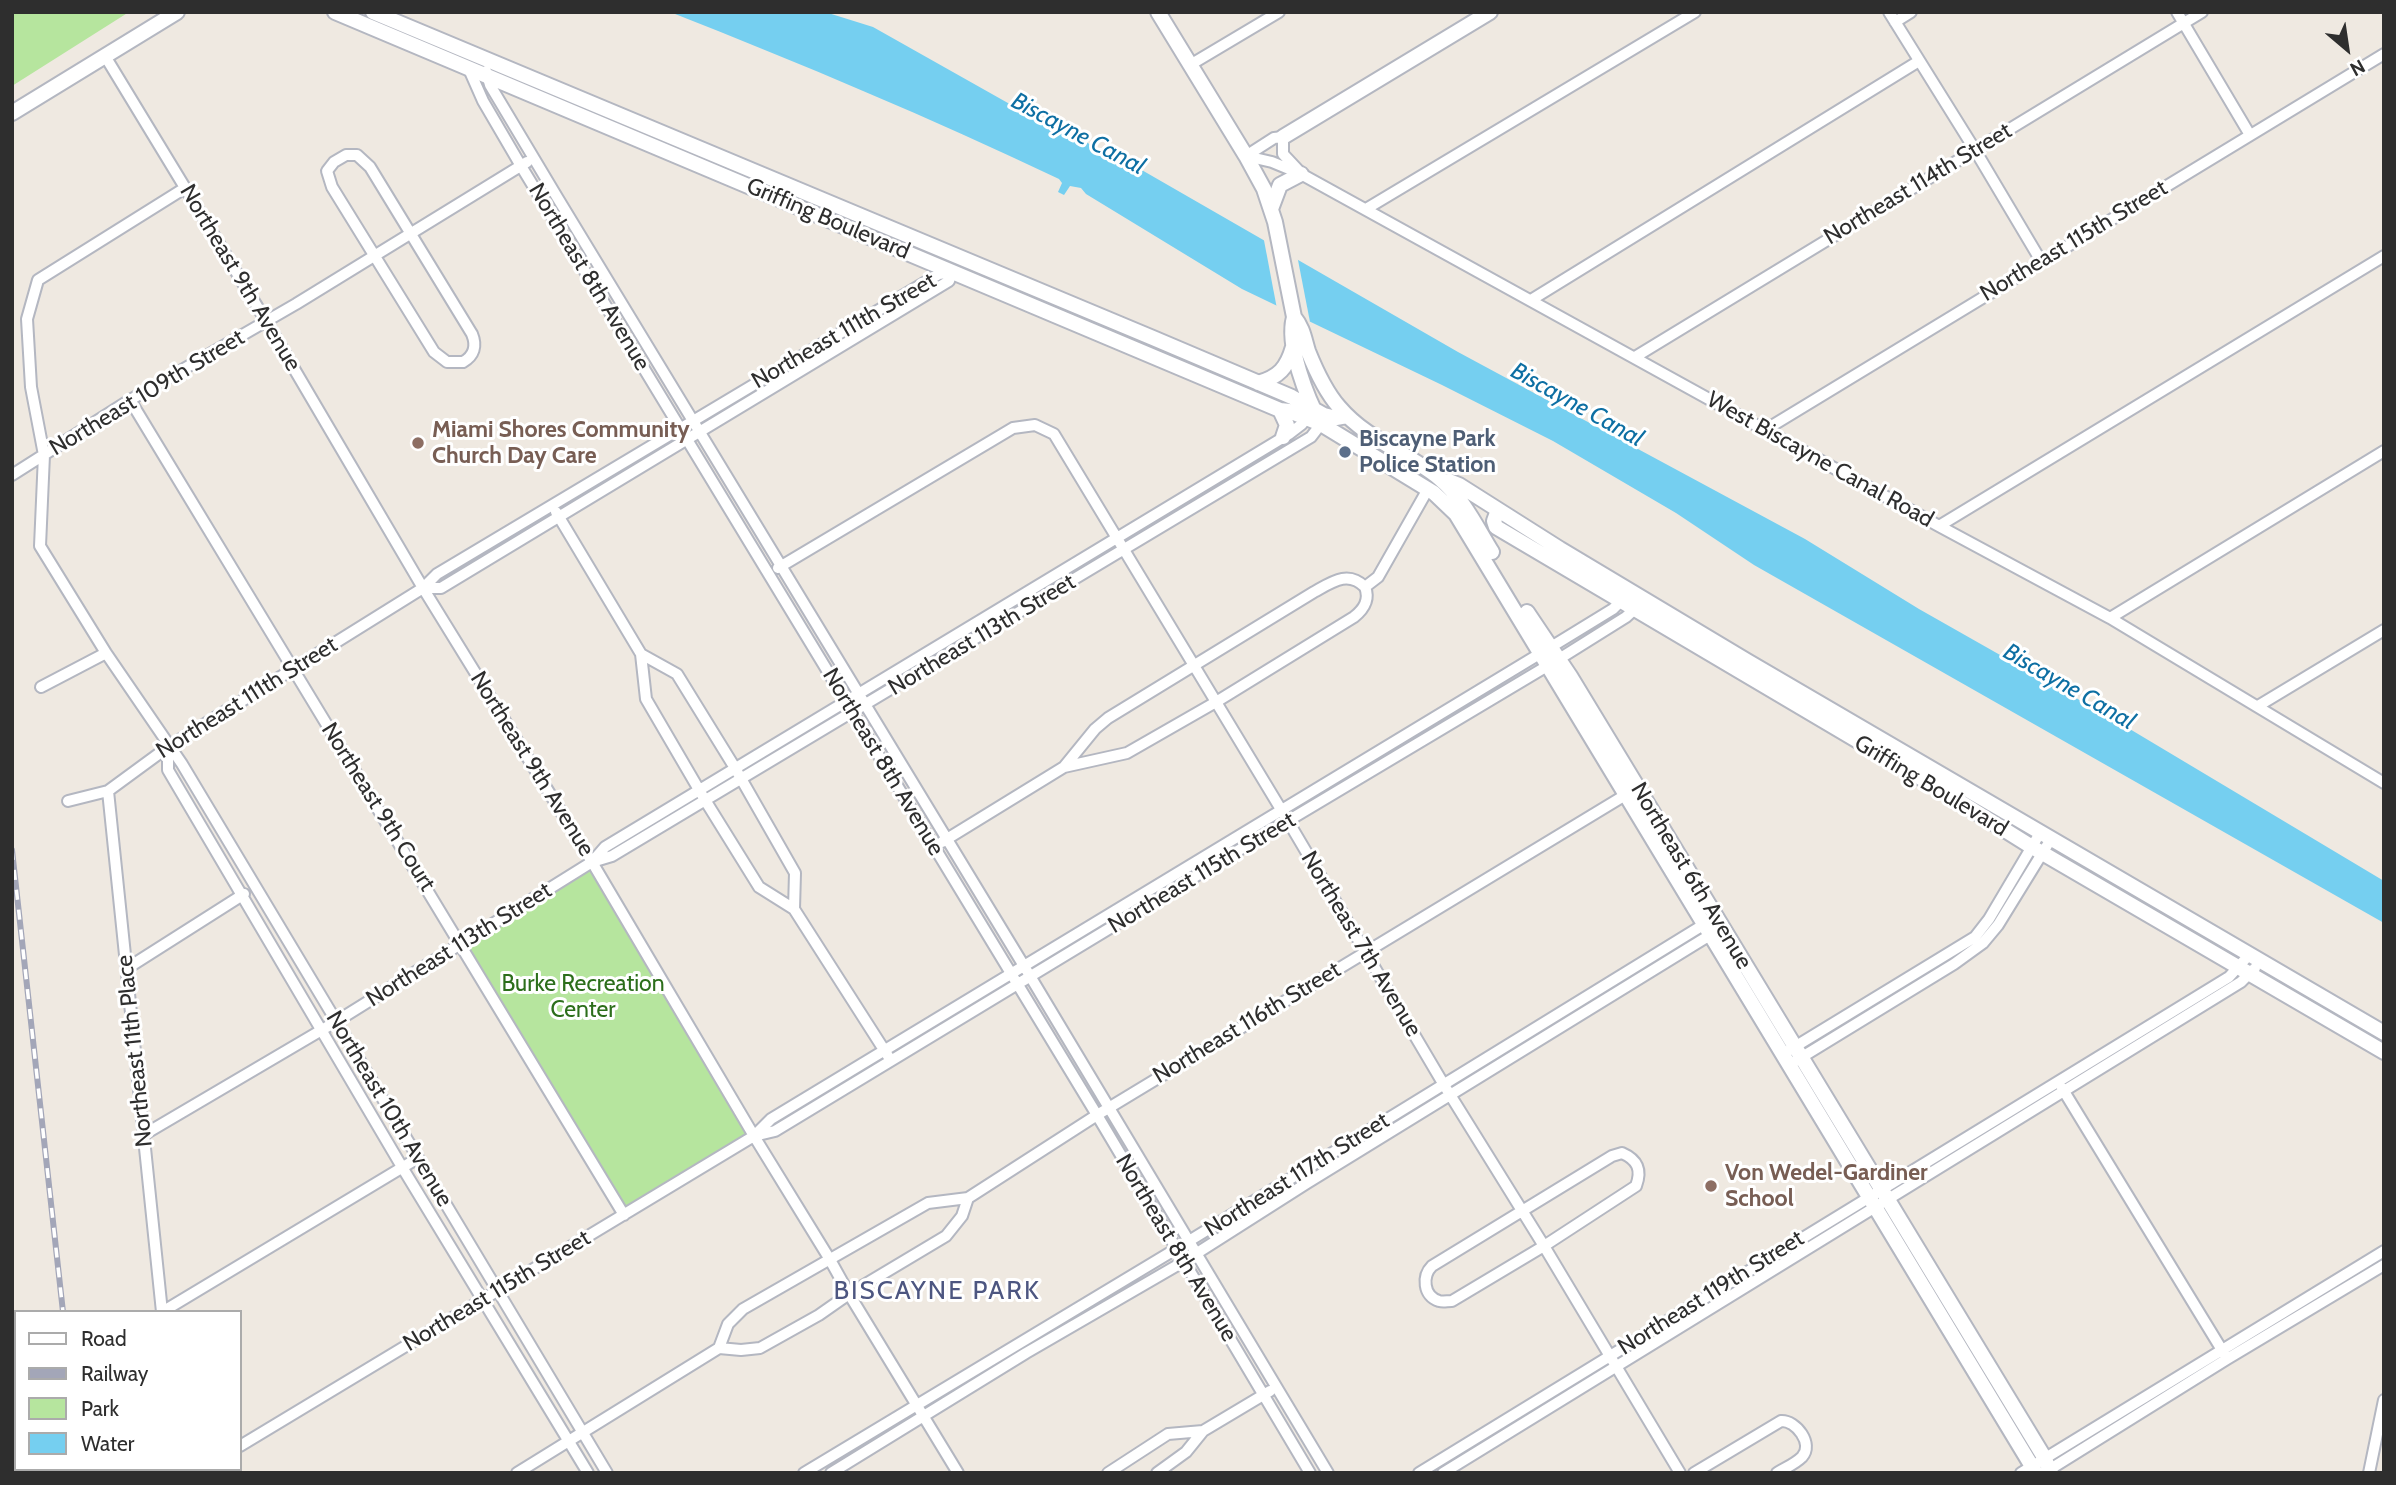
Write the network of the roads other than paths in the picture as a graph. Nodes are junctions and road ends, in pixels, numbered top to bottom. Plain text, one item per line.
1 (177, 12) edge
2 (335, 12) edge
3 (373, 12) edge
4 (1158, 12) edge
5 (1279, 12) edge
6 (1490, 12) edge
7 (1695, 12) edge
8 (1911, 12) edge
9 (2177, 12) edge
10 (2202, 12) edge
11 (1892, 17) edge
12 (2184, 23) junction
13 (461, 50) junction
14 (2384, 54) edge
15 (105, 56) junction
16 (483, 59) junction
17 (1919, 61) junction
18 (1190, 65) junction
19 (469, 69) junction
20 (487, 76) junction
21 (512, 86) junction
22 (500, 100) junction
23 (12, 113) edge
24 (602, 116) junction
25 (2250, 135) junction
26 (1283, 137) junction
27 (1975, 150) junction
28 (1246, 156) junction
29 (534, 158) junction
30 (522, 166) junction
31 (1301, 174) junction
32 (186, 188) junction
33 (1271, 209) junction
34 (1366, 209) junction
35 (864, 227) junction
36 (411, 234) junction
37 (375, 256) junction
38 (2384, 256) edge
39 (2041, 261) junction
40 (968, 262) junction
41 (952, 272) junction
42 (1531, 300) junction
43 (1294, 317) junction
44 (266, 321) junction
45 (1119, 324) junction
46 (1113, 339) junction
47 (1294, 346) junction
48 (1634, 357) junction
49 (1258, 383) junction
50 (1323, 384) junction
51 (130, 400) junction
52 (1280, 410) junction
53 (1316, 416) junction
54 (1347, 416) junction
55 (693, 420) junction
56 (680, 427) junction
57 (1765, 430) junction
58 (700, 431) junction
59 (1283, 437) junction
60 (688, 440) junction
61 (2384, 451) edge
62 (44, 456) junction
63 (12, 475) edge
64 (1440, 479) junction
65 (1428, 489) junction
66 (551, 504) junction
67 (1449, 506) joint
68 (559, 517) junction
69 (1939, 526) junction
70 (1117, 538) junction
71 (1123, 549) junction
72 (781, 566) junction
73 (769, 573) junction
74 (1365, 587) junction
75 (423, 588) junction
76 (1625, 596) junction
77 (1640, 605) junction
78 (2109, 618) junction
79 (813, 619) junction
80 (801, 626) junction
81 (2384, 630) edge
82 (106, 653) junction
83 (641, 654) junction
84 (1549, 656) junction
85 (1194, 665) junction
86 (292, 669) junction
87 (41, 687) dead end
88 (862, 700) junction
89 (1216, 702) junction
90 (2258, 706) junction
91 (849, 707) junction
92 (169, 747) junction
93 (1065, 766) junction
94 (735, 768) junction
95 (741, 779) junction
96 (2384, 783) edge
97 (108, 790) junction
98 (1632, 792) junction
99 (702, 795) junction
100 (68, 801) dead end
101 (1281, 809) junction
102 (1288, 821) junction
103 (2045, 836) junction
104 (947, 839) junction
105 (934, 846) junction
106 (2037, 850) junction
107 (592, 862) junction
108 (256, 887) junction
109 (241, 897) junction
110 (794, 909) junction
111 (1714, 926) junction
112 (462, 943) junction
113 (1366, 951) junction
114 (2250, 964) junction
115 (1024, 966) junction
116 (126, 969) junction
117 (1011, 973) junction
118 (1030, 977) junction
119 (1017, 984) junction
120 (337, 1021) junction
121 (322, 1030) junction
122 (2384, 1033) edge
123 (884, 1051) junction
124 (2384, 1052) edge
125 (1792, 1056) junction
126 (891, 1061) junction
127 (1444, 1085) junction
128 (2062, 1088) junction
129 (1450, 1095) junction
130 (1108, 1108) junction
131 (1097, 1115) junction
132 (145, 1134) junction
133 (754, 1136) junction
134 (418, 1158) junction
135 (402, 1167) junction
136 (968, 1198) junction
137 (1879, 1198) junction
138 (1522, 1210) junction
139 (624, 1215) junction
140 (1188, 1242) junction
141 (1544, 1245) junction
142 (1176, 1249) junction
143 (2384, 1251) edge
144 (1195, 1254) junction
145 (829, 1258) junction
146 (1183, 1262) junction
147 (2384, 1265) edge
148 (499, 1290) junction
149 (849, 1294) junction
150 (482, 1300) junction
151 (162, 1310) edge
152 (165, 1310) edge
153 (719, 1348) junction
154 (2224, 1355) junction
155 (1610, 1356) junction
156 (1616, 1367) junction
157 (1276, 1387) junction
158 (1265, 1394) junction
159 (2384, 1400) edge
160 (918, 1404) junction
161 (926, 1417) junction
162 (582, 1432) junction
163 (1203, 1432) junction
164 (569, 1440) junction
165 (242, 1445) edge
166 (2040, 1469) edge
167 (517, 1473) edge
168 (588, 1473) edge
169 (607, 1473) edge
170 (804, 1473) edge
171 (831, 1473) edge
172 (958, 1473) edge
173 (1108, 1473) edge
174 (1157, 1473) edge
175 (1310, 1473) edge
176 (1328, 1473) edge
177 (1419, 1473) edge
178 (1443, 1473) edge
179 (1680, 1473) edge
180 (1694, 1473) edge
181 (1777, 1473) edge
182 (2369, 1473) edge

1 - 15 street
2 - 19 street, Griffing Boulevard
3 - 13 street, Griffing Boulevard
4 - 18 street, Northeast 6th Avenue
5 - 18 street
6 - 26 street
7 - 34 street
8 - 11 street
9 - 12 street
10 - 12 street, Northeast 114th Street
11 - 17 street
12 - 25 street
12 - 27 street, Northeast 114th Street
13 - 16 street, Griffing Boulevard
13 - 19 street, Northeast 8th Avenue
14 - 25 street, Northeast 115th Street
15 - 23 street
15 - 32 street, Northeast 9th Avenue
16 - 20 street, Northeast 8th Avenue
16 - 24 street, Griffing Boulevard
17 - 27 street
17 - 42 street
18 - 28 street, Northeast 6th Avenue
19 - 20 street, Griffing Boulevard
19 - 30 street, Northeast 8th Avenue
20 - 21 street, Griffing Boulevard
20 - 22 street, Northeast 8th Avenue
21 - 22 street
21 - 24 street, Griffing Boulevard
22 - 29 street, Northeast 8th Avenue
24 - 35 street, Griffing Boulevard
25 - 39 street, Northeast 115th Street
26 - 28 street
26 - 31 street
27 - 39 street
27 - 48 street, Northeast 114th Street
28 - 31 street, West Biscayne Canal Road
28 - 33 street, Northeast 6th Avenue
29 - 30 street, Northeast 109th Street
29 - 55 street, Northeast 8th Avenue
30 - 36 street, Northeast 109th Street
30 - 56 street, Northeast 8th Avenue
31 - 33 street
31 - 34 street, West Biscayne Canal Road
32 - 44 street, Northeast 9th Avenue
32 - 62 street, Northeast 10th Avenue
33 - 43 street, Northeast 6th Avenue
34 - 42 street, West Biscayne Canal Road
35 - 40 street, Griffing Boulevard
35 - 41 street, Griffing Boulevard
36 - 37 street, Northeast 109th Street
36 - 37 street
36 - 37 street
37 - 44 street, Northeast 109th Street
38 - 69 street
39 - 57 street, Northeast 115th Street
40 - 41 street
40 - 45 street, Griffing Boulevard
41 - 46 street, Griffing Boulevard
41 - 55 street, Northeast 111th Street
41 - 58 street, Northeast 111th Street
42 - 48 street, West Biscayne Canal Road
43 - 47 street, Northeast 6th Avenue
43 - 50 street, Northeast 6th Avenue
44 - 51 street, Northeast 109th Street
44 - 75 street, Northeast 9th Avenue
45 - 46 street
45 - 49 street, Griffing Boulevard
46 - 52 street, Griffing Boulevard
47 - 49 street
47 - 53 street, Northeast 6th Avenue
48 - 57 street, West Biscayne Canal Road
49 - 53 street, Griffing Boulevard
50 - 53 street
50 - 54 street, Northeast 6th Avenue
51 - 62 street, Northeast 109th Street
51 - 86 street, Northeast 9th Court
52 - 53 street, Griffing Boulevard
52 - 59 street
53 - 54 street, Griffing Boulevard
53 - 59 street, Northeast 113th Street
53 - 65 street, Griffing Boulevard
53 - 71 street, Northeast 113th Street
54 - 64 street, Northeast 6th Avenue
55 - 56 street, Northeast 111th Street
55 - 58 street, Northeast 8th Avenue
56 - 60 street, Northeast 8th Avenue
56 - 66 street, Northeast 111th Street
57 - 69 street, West Biscayne Canal Road
58 - 60 street, Northeast 111th Street
58 - 72 street, Northeast 8th Avenue
59 - 70 street, Northeast 113th Street
60 - 68 street, Northeast 111th Street
60 - 73 street, Northeast 8th Avenue
61 - 78 street
62 - 63 street, Northeast 109th Street
62 - 82 street, Northeast 10th Avenue
64 - 76 street, Griffing Boulevard
64 - 84 street, Northeast 6th Avenue
65 - 67 street, Griffing Boulevard
65 - 74 street
66 - 68 street
66 - 75 street, Northeast 111th Street
67 - 84 street, Northeast 6th Avenue
68 - 75 street, Northeast 111th Street
68 - 83 street
69 - 78 street, West Biscayne Canal Road
70 - 71 street, Northeast 7th Avenue
70 - 72 street, Northeast 7th Avenue
70 - 88 street, Northeast 113th Street
71 - 85 street, Northeast 7th Avenue
71 - 88 street, Northeast 113th Street
72 - 73 street
72 - 79 street, Northeast 8th Avenue
73 - 80 street, Northeast 8th Avenue
74 - 85 street
74 - 89 street
75 - 86 street, Northeast 111th Street
75 - 107 street, Northeast 9th Avenue
76 - 77 street, Griffing Boulevard
76 - 84 street, Northeast 115th Street
77 - 84 street, Northeast 115th Street
77 - 103 street, Griffing Boulevard
77 - 106 street, Griffing Boulevard
78 - 90 street, West Biscayne Canal Road
79 - 80 street
79 - 88 street, Northeast 8th Avenue
80 - 91 street, Northeast 8th Avenue
81 - 90 street
82 - 87 street
82 - 92 street, Northeast 10th Avenue
83 - 94 street
83 - 99 street
84 - 98 street, Northeast 6th Avenue
84 - 101 street, Northeast 115th Street
84 - 102 street, Northeast 115th Street
85 - 89 street, Northeast 7th Avenue
85 - 93 street
86 - 92 street, Northeast 111th Street
86 - 112 street, Northeast 9th Court
88 - 91 street, Northeast 113th Street
88 - 104 street, Northeast 8th Avenue
89 - 93 street
89 - 101 street, Northeast 7th Avenue
90 - 96 street, West Biscayne Canal Road
91 - 94 street, Northeast 113th Street
91 - 95 street, Northeast 113th Street
91 - 105 street, Northeast 8th Avenue
92 - 97 street, Northeast 111th Street
92 - 108 street, Northeast 10th Avenue
92 - 109 street, Northeast 10th Avenue
93 - 104 street
94 - 95 street
94 - 99 street, Northeast 113th Street
95 - 99 street, Northeast 113th Street
95 - 110 street
97 - 100 street, Northeast 111th Street
97 - 116 street, Northeast 11th Place
98 - 111 street, Northeast 6th Avenue
98 - 113 street, Northeast 116th Street
99 - 107 street, Northeast 113th Street
99 - 110 street
101 - 102 street, Northeast 7th Avenue
101 - 115 street, Northeast 115th Street
102 - 113 street, Northeast 7th Avenue
102 - 118 street, Northeast 115th Street
103 - 106 street
103 - 114 street, Griffing Boulevard
104 - 105 street
104 - 115 street, Northeast 8th Avenue
105 - 117 street, Northeast 8th Avenue
106 - 114 street, Griffing Boulevard
106 - 125 street
107 - 112 street, Northeast 113th Street
107 - 133 street, Northeast 9th Avenue
108 - 109 street
108 - 120 street, Northeast 10th Avenue
109 - 116 street
109 - 121 street, Northeast 10th Avenue
110 - 123 street
111 - 125 street, Northeast 6th Avenue
111 - 127 street, Northeast 117th Street
111 - 129 street, Northeast 117th Street
112 - 120 street, Northeast 113th Street
112 - 139 street, Northeast 9th Court
113 - 127 street, Northeast 7th Avenue
113 - 130 street, Northeast 116th Street
114 - 122 street, Griffing Boulevard
114 - 124 street, Griffing Boulevard
114 - 128 street, Northeast 119th Street
115 - 117 street, Northeast 115th Street
115 - 118 street, Northeast 8th Avenue
116 - 132 street, Northeast 11th Place
117 - 119 street, Northeast 8th Avenue
117 - 123 street, Northeast 115th Street
118 - 119 street, Northeast 115th Street
118 - 130 street, Northeast 8th Avenue
119 - 126 street, Northeast 115th Street
119 - 131 street, Northeast 8th Avenue
120 - 121 street, Northeast 113th Street
120 - 134 street, Northeast 10th Avenue
121 - 132 street, Northeast 113th Street
121 - 135 street, Northeast 10th Avenue
123 - 126 street
123 - 133 street, Northeast 115th Street
125 - 137 street, Northeast 6th Avenue
126 - 133 street, Northeast 115th Street
127 - 129 street, Northeast 7th Avenue
127 - 140 street, Northeast 117th Street
128 - 137 street, Northeast 119th Street
128 - 154 street
129 - 138 street, Northeast 7th Avenue
129 - 144 street, Northeast 117th Street
130 - 131 street, Northeast 116th Street
130 - 140 street, Northeast 8th Avenue
131 - 136 street, Northeast 116th Street
131 - 142 street, Northeast 8th Avenue
132 - 151 street, Northeast 11th Place
133 - 139 street, Northeast 115th Street
133 - 145 street, Northeast 9th Avenue
134 - 135 street
134 - 148 street, Northeast 10th Avenue
135 - 150 street, Northeast 10th Avenue
135 - 152 street
136 - 145 street, Northeast 116th Street
136 - 149 street, Northeast 116th Street
137 - 155 street, Northeast 119th Street
137 - 156 street, Northeast 119th Street
137 - 166 street, Northeast 6th Avenue
138 - 141 street, Northeast 7th Avenue
138 - 141 street
138 - 141 street
139 - 148 street, Northeast 115th Street
140 - 142 street, Northeast 117th Street
140 - 144 street, Northeast 8th Avenue
141 - 155 street, Northeast 7th Avenue
142 - 146 street, Northeast 8th Avenue
142 - 160 street, Northeast 117th Street
143 - 154 street
144 - 146 street, Northeast 117th Street
144 - 157 street, Northeast 8th Avenue
145 - 149 street, Northeast 9th Avenue
145 - 153 street, Northeast 116th Street
146 - 158 street, Northeast 8th Avenue
146 - 161 street, Northeast 117th Street
147 - 154 street
148 - 150 street, Northeast 115th Street
148 - 162 street, Northeast 10th Avenue
149 - 153 street, Northeast 116th Street
149 - 160 street, Northeast 9th Avenue
150 - 164 street, Northeast 10th Avenue
150 - 165 street, Northeast 115th Street
153 - 162 street
154 - 166 street
154 - 166 street
155 - 156 street, Northeast 7th Avenue
155 - 177 street, Northeast 119th Street
156 - 178 street, Northeast 119th Street
156 - 179 street, Northeast 7th Avenue
157 - 158 street
157 - 176 street, Northeast 8th Avenue
158 - 163 street
158 - 175 street, Northeast 8th Avenue
159 - 182 street
160 - 161 street, Northeast 9th Avenue
160 - 170 street, Northeast 117th Street
161 - 171 street, Northeast 117th Street
161 - 172 street, Northeast 9th Avenue
162 - 164 street
162 - 169 street, Northeast 10th Avenue
163 - 173 street
163 - 174 street
164 - 167 street
164 - 168 street, Northeast 10th Avenue
180 - 181 street

